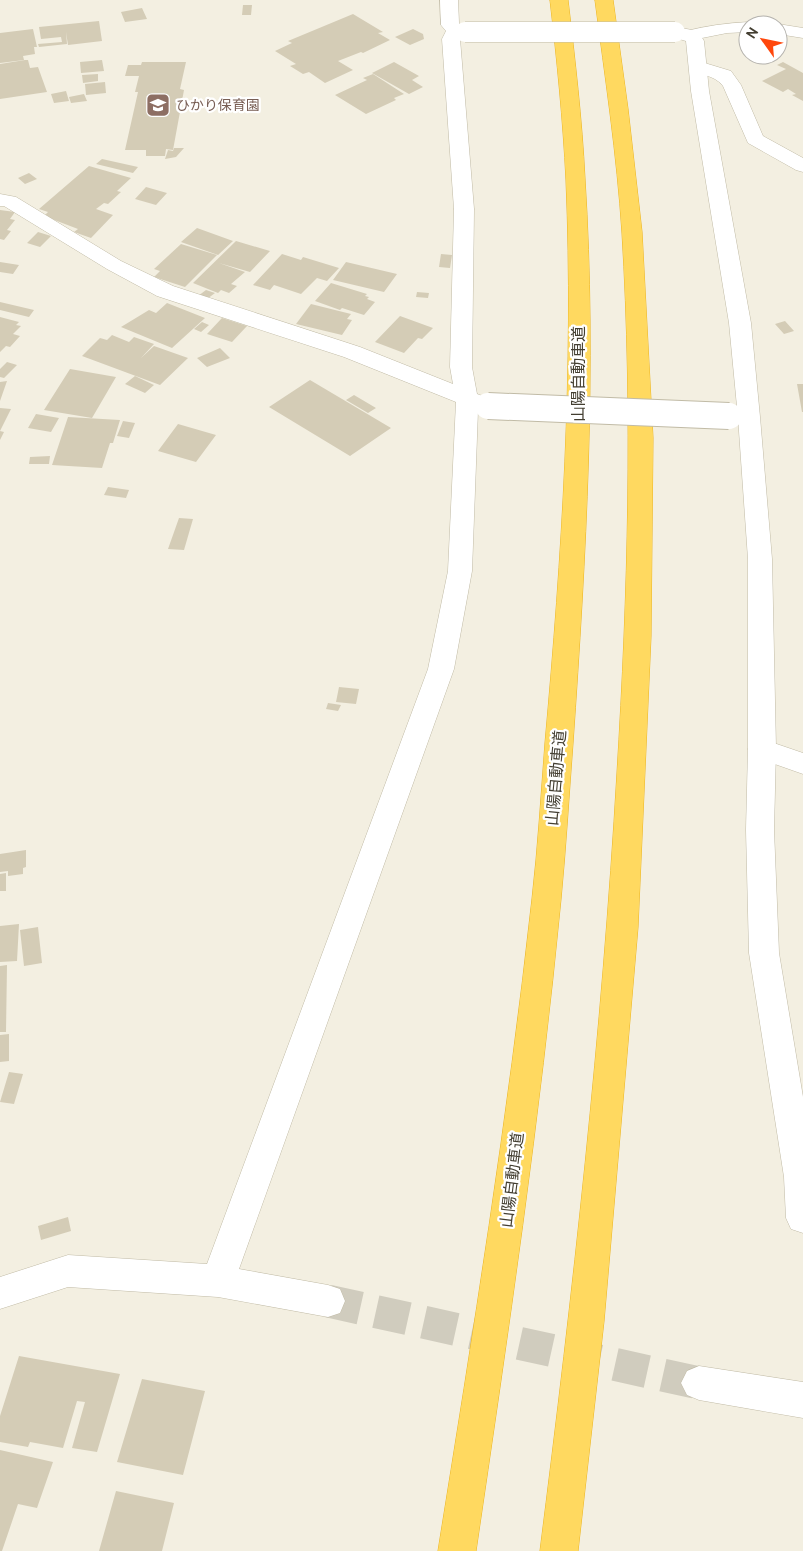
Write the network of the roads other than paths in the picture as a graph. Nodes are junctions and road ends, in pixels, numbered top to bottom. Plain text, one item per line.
1 (449, 0) edge
2 (559, 0) edge
3 (604, 0) edge
4 (738, 27) edge
5 (461, 31) junction
6 (788, 31) edge
7 (684, 33) junction
8 (803, 33) edge
9 (698, 67) junction
10 (803, 166) edge
11 (0, 200) edge
12 (477, 402) junction
13 (739, 417) junction
14 (762, 749) junction
15 (803, 764) edge
16 (803, 1218) edge
17 (218, 1281) junction
18 (0, 1293) edge
19 (328, 1301) tunnel mouth
20 (699, 1384) tunnel mouth
21 (803, 1400) edge
22 (457, 1551) edge
23 (559, 1551) edge

1 - 5 street
2 - 22 highway, 山陽自動車道
3 - 23 highway
4 - 7 street
5 - 7 street, bridge
5 - 12 street
6 - 8 street
7 - 9 street
9 - 10 street
9 - 13 street
11 - 12 street
12 - 13 street, bridge
12 - 17 street
13 - 14 street
14 - 15 street
14 - 16 street
17 - 18 street
17 - 19 street
20 - 21 street

